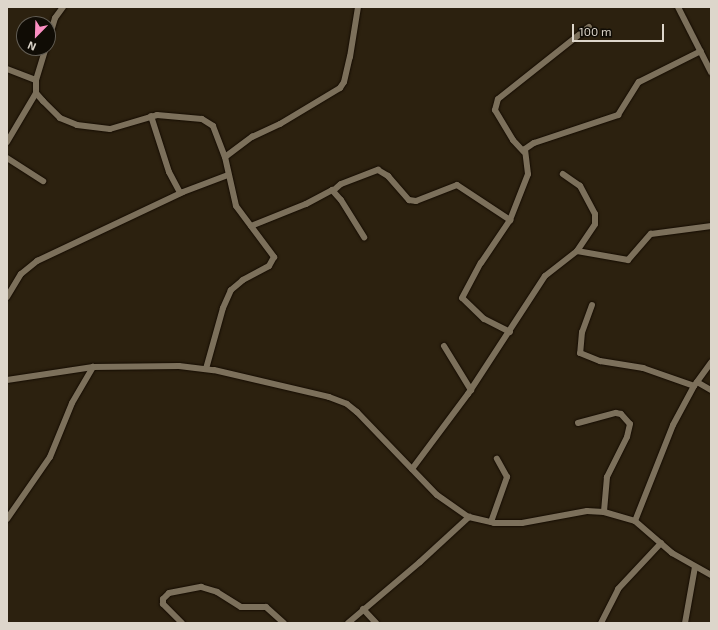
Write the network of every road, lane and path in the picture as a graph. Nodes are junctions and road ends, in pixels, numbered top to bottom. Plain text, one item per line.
1 (63, 7) edge
2 (358, 7) edge
3 (678, 7) edge
4 (56, 18) edge
5 (589, 28) dead end
6 (702, 51) junction
7 (44, 56) edge
8 (7, 69) edge
9 (711, 72) edge
10 (36, 80) junction
11 (36, 93) junction
12 (151, 116) junction
13 (7, 142) edge
14 (524, 152) junction
15 (224, 157) junction
16 (7, 158) edge
17 (563, 174) dead end
18 (228, 175) junction
19 (43, 181) dead end
20 (334, 190) junction
21 (180, 193) junction
22 (510, 220) junction
23 (251, 226) junction
24 (711, 226) edge
25 (364, 237) dead end
26 (577, 251) junction
27 (7, 297) edge
28 (592, 305) dead end
29 (510, 332) junction
30 (444, 346) dead end
31 (711, 363) edge
32 (93, 367) junction
33 (206, 369) junction
34 (7, 380) edge
35 (696, 384) junction
36 (471, 390) junction
37 (711, 390) edge
38 (578, 423) dead end
39 (497, 459) dead end
40 (412, 469) junction
41 (604, 512) junction
42 (469, 517) junction
43 (7, 519) edge
44 (635, 521) junction
45 (491, 522) junction
46 (661, 543) junction
47 (695, 567) junction
48 (711, 576) edge
49 (363, 609) junction
50 (182, 623) edge
51 (284, 623) edge
52 (348, 623) edge
53 (376, 623) edge
54 (601, 623) edge
55 (685, 623) edge

1 - 4 street
2 - 15 street
3 - 6 street
5 - 14 street
6 - 9 street
6 - 14 street
7 - 10 street
8 - 10 street
10 - 11 street
11 - 12 street
11 - 13 street
12 - 15 street
12 - 21 street
14 - 22 street
15 - 18 street
16 - 19 street
17 - 26 street
18 - 21 street
18 - 23 street
20 - 22 street
20 - 23 street
20 - 25 street
21 - 27 street
22 - 29 street
23 - 33 street
24 - 26 street
26 - 29 street
28 - 35 street
29 - 36 street
30 - 36 street
31 - 35 street
32 - 33 street
32 - 34 street
32 - 43 street
33 - 40 street
35 - 37 street
35 - 44 street
36 - 40 street
38 - 41 street
39 - 45 street
40 - 42 street
41 - 44 street
41 - 45 street
42 - 45 street
42 - 49 street
44 - 46 street
46 - 47 street
46 - 54 street
47 - 48 street
47 - 55 street
49 - 52 street
49 - 53 street
50 - 51 street

